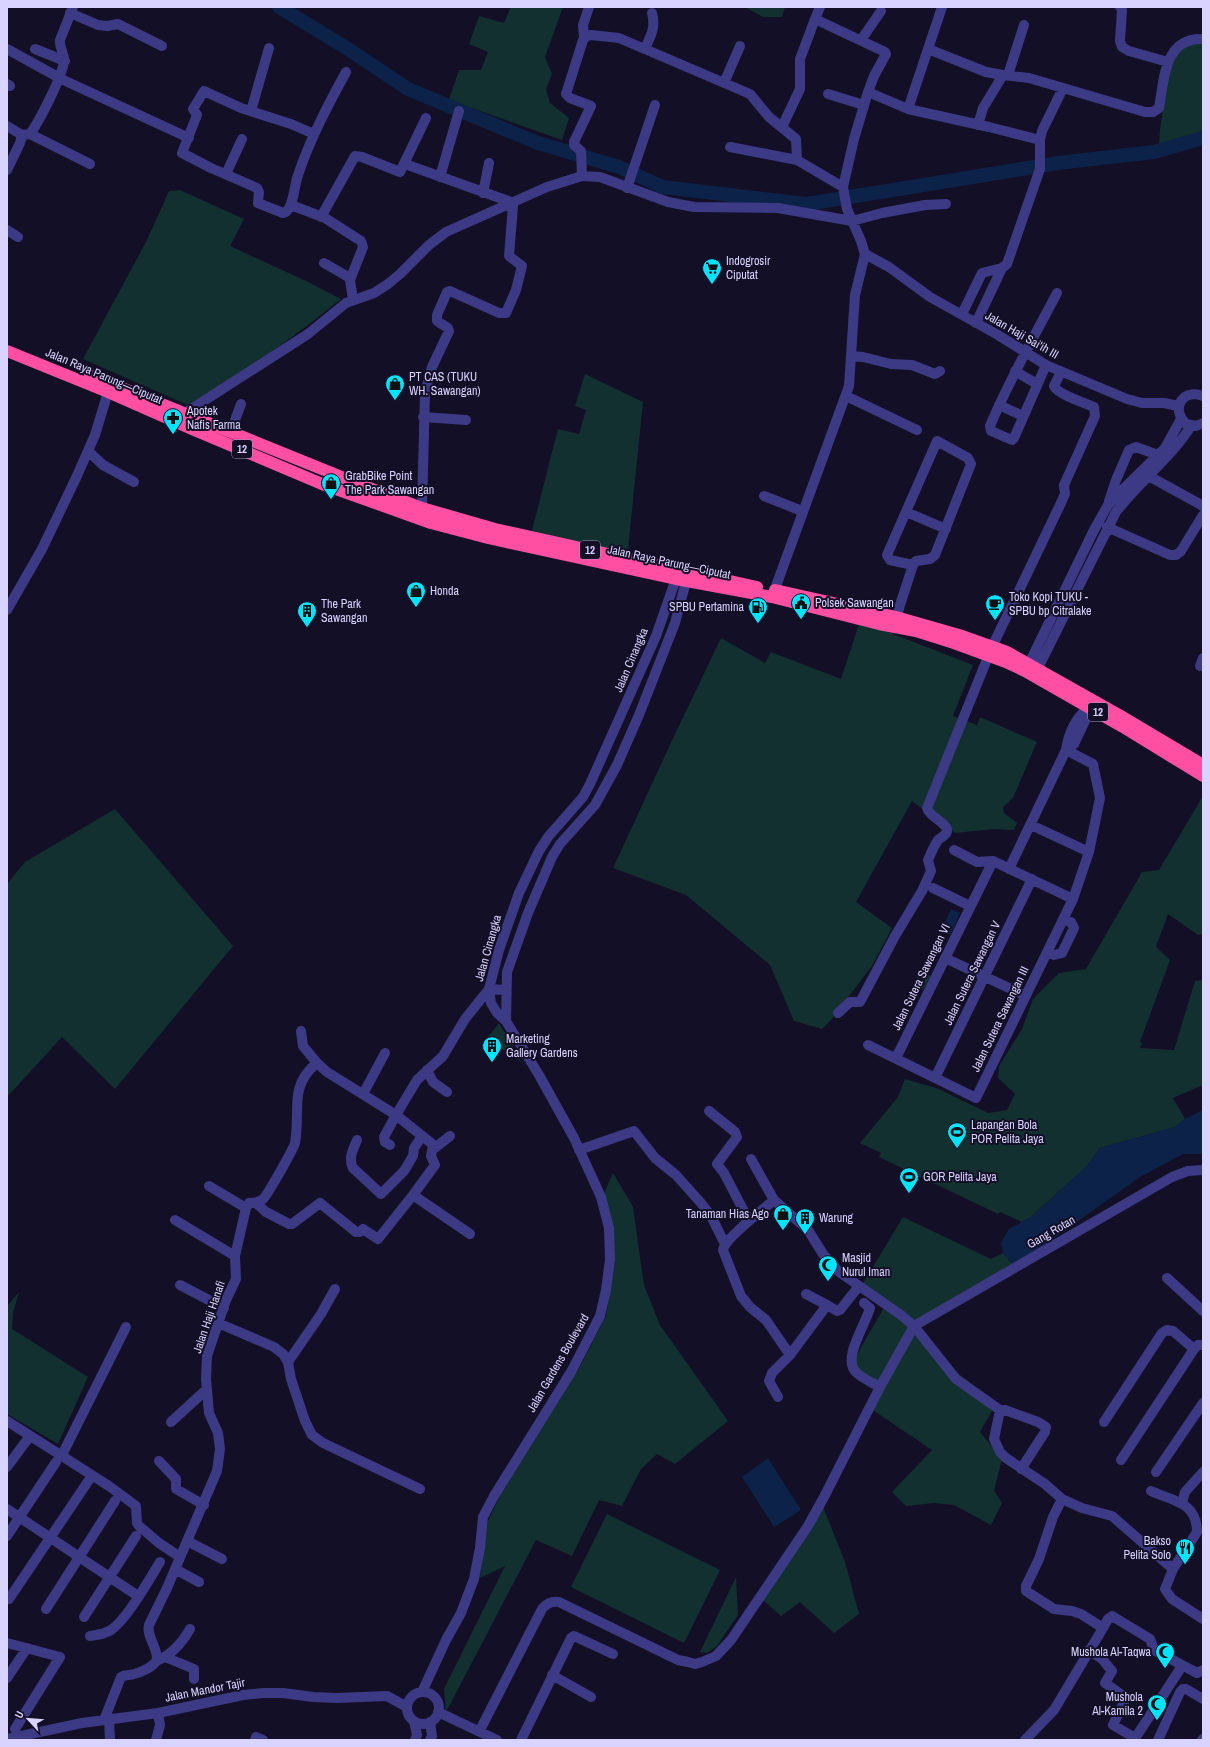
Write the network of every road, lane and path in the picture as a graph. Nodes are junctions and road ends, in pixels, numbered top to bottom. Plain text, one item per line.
1 (589, 7) edge
2 (820, 7) edge
3 (942, 7) edge
4 (1120, 7) edge
5 (72, 10) edge
6 (881, 11) dead end
7 (652, 13) dead end
8 (815, 19) junction
9 (1024, 25) dead end
10 (584, 37) junction
11 (1203, 39) edge
12 (861, 40) junction
13 (162, 46) dead end
14 (740, 46) dead end
15 (269, 48) dead end
16 (645, 48) junction
17 (7, 49) edge
18 (35, 49) dead end
19 (928, 49) junction
20 (64, 61) junction
21 (1168, 62) junction
22 (346, 72) dead end
23 (1005, 75) junction
24 (57, 77) junction
25 (724, 84) junction
26 (1063, 88) junction
27 (868, 92) junction
28 (828, 94) dead end
29 (655, 105) dead end
30 (864, 106) junction
31 (908, 109) junction
32 (251, 111) junction
33 (459, 111) dead end
34 (426, 118) dead end
35 (978, 125) junction
36 (7, 126) edge
37 (782, 127) junction
38 (26, 134) junction
39 (314, 134) junction
40 (189, 138) junction
41 (242, 139) dead end
42 (1040, 140) junction
43 (730, 147) dead end
44 (797, 160) junction
45 (90, 164) dead end
46 (405, 164) junction
47 (489, 164) dead end
48 (7, 170) edge
49 (226, 174) junction
50 (582, 176) junction
51 (440, 177) junction
52 (629, 183) junction
53 (483, 193) junction
54 (844, 193) junction
55 (511, 202) junction
56 (946, 204) dead end
57 (291, 205) junction
58 (321, 217) junction
59 (852, 221) junction
60 (7, 230) edge
61 (18, 236) dead end
62 (865, 254) junction
63 (324, 263) dead end
64 (1002, 268) junction
65 (350, 278) junction
66 (1057, 293) dead end
67 (353, 300) junction
68 (962, 314) junction
69 (976, 322) junction
70 (7, 343) edge
71 (7, 352) edge
72 (1027, 353) junction
73 (852, 356) junction
74 (1046, 365) junction
75 (61, 368) junction
76 (940, 371) dead end
77 (1015, 371) junction
78 (1061, 372) junction
79 (1037, 384) junction
80 (108, 392) junction
81 (1203, 395) edge
82 (846, 396) junction
83 (241, 404) dead end
84 (999, 406) junction
85 (1178, 406) junction
86 (185, 413) junction
87 (1023, 416) junction
88 (423, 417) junction
89 (1181, 419) junction
90 (466, 420) dead end
91 (1203, 423) edge
92 (1191, 426) junction
93 (916, 430) dead end
94 (231, 431) junction
95 (269, 448) junction
96 (88, 451) junction
97 (1158, 455) junction
98 (264, 459) junction
99 (1145, 474) junction
100 (134, 482) dead end
101 (764, 496) dead end
102 (1108, 505) junction
103 (1203, 506) edge
104 (422, 508) junction
105 (802, 511) junction
106 (906, 512) junction
107 (1203, 515) edge
108 (1107, 527) junction
109 (946, 529) junction
110 (486, 532) junction
111 (913, 565) junction
112 (683, 575) junction
113 (773, 593) junction
114 (7, 610) edge
115 (896, 622) junction
116 (991, 651) junction
117 (1031, 670) junction
118 (1093, 705) junction
119 (1066, 750) junction
120 (1203, 764) edge
121 (1203, 776) edge
122 (1031, 825) junction
123 (954, 850) dead end
124 (1089, 852) junction
125 (993, 861) junction
126 (1010, 869) junction
127 (1032, 879) junction
128 (933, 888) dead end
129 (519, 893) junction
130 (534, 898) junction
131 (1073, 899) junction
132 (970, 906) junction
133 (945, 958) junction
134 (984, 976) junction
135 (489, 989) junction
136 (506, 990) junction
137 (1026, 996) junction
138 (502, 1011) junction
139 (838, 1013) dead end
140 (506, 1021) joint
141 (301, 1031) dead end
142 (868, 1045) dead end
143 (385, 1053) dead end
144 (896, 1058) junction
145 (317, 1063) junction
146 (427, 1070) junction
147 (935, 1078) junction
148 (447, 1092) dead end
149 (363, 1094) junction
150 (709, 1111) dead end
151 (396, 1115) junction
152 (422, 1136) junction
153 (450, 1136) dead end
154 (357, 1140) dead end
155 (390, 1145) dead end
156 (433, 1146) junction
157 (579, 1150) junction
158 (751, 1158) dead end
159 (1203, 1170) edge
160 (209, 1186) dead end
161 (413, 1195) junction
162 (774, 1200) junction
163 (256, 1203) junction
164 (246, 1208) junction
165 (175, 1220) dead end
166 (749, 1221) junction
167 (470, 1234) dead end
168 (726, 1244) junction
169 (235, 1256) junction
170 (1167, 1278) dead end
171 (180, 1285) dead end
172 (859, 1286) junction
173 (335, 1289) dead end
174 (806, 1294) dead end
175 (864, 1304) dead end
176 (827, 1305) junction
177 (224, 1308) junction
178 (1203, 1310) edge
179 (218, 1324) junction
180 (914, 1326) junction
181 (126, 1327) dead end
182 (1198, 1347) edge
183 (790, 1355) junction
184 (288, 1362) junction
185 (880, 1387) junction
186 (207, 1389) junction
187 (778, 1397) dead end
188 (1203, 1403) edge
189 (1000, 1410) junction
190 (7, 1421) edge
191 (171, 1422) dead end
192 (1104, 1422) dead end
193 (27, 1440) dead end
194 (59, 1458) junction
195 (1122, 1460) dead end
196 (159, 1462) dead end
197 (7, 1467) edge
198 (1021, 1469) junction
199 (1156, 1472) dead end
200 (1203, 1472) edge
201 (89, 1480) dead end
202 (420, 1488) dead end
203 (1151, 1491) dead end
204 (1062, 1500) junction
205 (115, 1501) dead end
206 (1182, 1503) junction
207 (204, 1505) junction
208 (7, 1509) edge
209 (20, 1518) junction
210 (1200, 1523) edge
211 (7, 1536) edge
212 (136, 1536) dead end
213 (50, 1538) junction
214 (187, 1541) junction
215 (80, 1557) junction
216 (180, 1557) junction
217 (222, 1559) dead end
218 (160, 1562) dead end
219 (175, 1569) junction
220 (1173, 1569) junction
221 (109, 1576) junction
222 (199, 1582) dead end
223 (138, 1596) junction
224 (9, 1599) dead end
225 (46, 1609) dead end
226 (84, 1617) dead end
227 (1203, 1619) edge
228 (1103, 1628) junction
229 (190, 1629) dead end
230 (90, 1636) dead end
231 (7, 1643) edge
232 (27, 1648) junction
233 (1089, 1650) junction
234 (614, 1654) dead end
235 (160, 1659) junction
236 (1182, 1666) junction
237 (1203, 1670) edge
238 (552, 1675) junction
239 (7, 1678) edge
240 (194, 1679) dead end
241 (422, 1692) junction
242 (591, 1697) dead end
243 (1203, 1699) edge
244 (408, 1707) junction
245 (158, 1712) junction
246 (438, 1712) junction
247 (107, 1719) junction
248 (414, 1721) junction
249 (430, 1722) junction
250 (15, 1729) dead end
251 (480, 1730) dead end
252 (7, 1739) edge
253 (1135, 1739) edge
254 (110, 1740) edge
255 (156, 1740) edge
256 (255, 1740) edge
257 (263, 1740) edge
258 (415, 1740) edge
259 (430, 1740) edge
260 (497, 1740) edge
261 (521, 1740) edge
262 (1024, 1740) edge
263 (1158, 1740) edge

1 - 10 street
2 - 8 street
3 - 19 street
4 - 21 street
5 - 13 street
5 - 20 street
6 - 12 street
7 - 16 street
8 - 12 street
8 - 37 street
9 - 23 street
10 - 16 street
10 - 50 street
11 - 21 street
12 - 27 street
14 - 25 street
15 - 32 street
16 - 25 street
17 - 24 street
18 - 20 street
19 - 23 street
19 - 31 street
20 - 24 street
21 - 26 street
22 - 39 street
23 - 26 street
23 - 35 street
24 - 38 street
24 - 40 street
25 - 37 street
26 - 42 street
27 - 30 street
27 - 31 street
28 - 30 street
29 - 52 street
30 - 54 street
31 - 35 street
32 - 39 street
32 - 40 street
33 - 51 street
34 - 46 street
35 - 42 street
36 - 38 street
37 - 44 street
38 - 45 street
38 - 48 street
39 - 57 street
40 - 49 street
41 - 49 street
42 - 64 street
43 - 44 street
44 - 54 street
46 - 51 street
46 - 58 street
47 - 53 street
49 - 57 street
50 - 52 street
50 - 55 street
51 - 53 street
52 - 59 street
53 - 55 street
54 - 59 street
55 - 67 street
55 - 88 street
56 - 59 street
57 - 58 street
58 - 65 street
59 - 62 street
60 - 61 street
62 - 68 street, Jalan Haji Sai'ih III
62 - 73 street
63 - 65 street
64 - 68 street
64 - 69 street
65 - 67 street
66 - 72 street
67 - 86 street
68 - 69 street, Jalan Haji Sai'ih III
69 - 72 street, Jalan Haji Sai'ih III
70 - 75 highway, Jalan Raya Parung—Ciputat / 12
71 - 75 highway, Jalan Raya Parung—Ciputat / 12
72 - 74 street, Jalan Haji Sai'ih III
72 - 77 street
73 - 76 street
73 - 82 street
74 - 78 street, Jalan Haji Sai'ih III
74 - 79 street
75 - 80 highway, Jalan Raya Parung—Ciputat / 12
75 - 86 highway, Jalan Raya Parung—Ciputat / 12
77 - 79 street
77 - 84 street
78 - 85 street, Jalan Haji Sai'ih III
78 - 116 street
79 - 87 street
80 - 96 street
80 - 98 highway, Jalan Raya Parung—Ciputat / 12
81 - 85 street
82 - 93 street
82 - 105 street
83 - 94 street
84 - 87 street
84 - 87 street
85 - 89 street
86 - 94 highway, Jalan Raya Parung—Ciputat / 12
88 - 90 street
88 - 104 street
89 - 92 street
89 - 97 street
91 - 92 street
92 - 99 street
94 - 95 highway, Jalan Raya Parung—Ciputat / 12
95 - 98 highway
95 - 104 highway, Jalan Raya Parung—Ciputat / 12
96 - 100 street
96 - 114 street
97 - 99 street
97 - 102 street
98 - 110 highway, Jalan Raya Parung—Ciputat / 12
99 - 102 street
99 - 103 street
99 - 108 street
101 - 105 street
102 - 117 street
104 - 110 highway, Jalan Raya Parung—Ciputat / 12
105 - 113 street
106 - 109 street
106 - 109 street
106 - 111 street
107 - 108 street
108 - 117 street
109 - 111 street
110 - 112 highway, Jalan Raya Parung—Ciputat / 12
111 - 115 street
112 - 113 highway, Jalan Raya Parung—Ciputat / 12
112 - 129 street, Jalan Cinangka
112 - 130 street
113 - 115 highway, Jalan Raya Parung—Ciputat / 12
115 - 116 highway, Jalan Raya Parung—Ciputat / 12
116 - 117 highway, Jalan Raya Parung—Ciputat / 12
116 - 139 street
117 - 118 highway, Jalan Raya Parung—Ciputat / 12
118 - 119 street
118 - 120 highway, Jalan Raya Parung—Ciputat / 12
118 - 121 highway, Jalan Raya Parung—Ciputat / 12
119 - 122 street
119 - 124 street, Jalan Sutera Sawangan III
122 - 124 street
122 - 126 street
123 - 125 street
124 - 131 street, Jalan Sutera Sawangan III
125 - 126 street
125 - 132 street, Jalan Sutera Sawangan VI
126 - 127 street
127 - 131 street
127 - 134 street, Jalan Sutera Sawangan V
128 - 132 street
129 - 130 street
129 - 135 street, Jalan Cinangka
130 - 136 street
131 - 137 street, Jalan Sutera Sawangan III
132 - 133 street, Jalan Sutera Sawangan VI
133 - 134 street
133 - 144 street, Jalan Sutera Sawangan VI
134 - 137 street
134 - 147 street, Jalan Sutera Sawangan V
135 - 136 street
135 - 138 street, Jalan Cinangka
135 - 146 street
136 - 138 street
137 - 147 street, Jalan Sutera Sawangan III
138 - 140 street, Jalan Cinangka
140 - 157 street, Jalan Gardens Boulevard
141 - 145 street
142 - 144 street
143 - 149 street
144 - 147 street
145 - 149 street
145 - 163 street
146 - 148 street
146 - 151 street
149 - 151 street
150 - 166 street
151 - 152 street
151 - 155 street
152 - 154 street
152 - 156 street
153 - 156 street
156 - 161 street
157 - 168 street
157 - 241 street, Jalan Gardens Boulevard
158 - 162 street
159 - 180 street, Gang Rotan
160 - 164 street
161 - 163 street
161 - 167 street
162 - 166 street
162 - 172 street
163 - 164 street
164 - 169 street, Jalan Haji Hanafi
165 - 169 street
166 - 168 street
168 - 183 street
169 - 177 street, Jalan Haji Hanafi
170 - 178 street
171 - 177 street
172 - 176 street
172 - 180 street
173 - 184 street
174 - 176 street
175 - 185 street
176 - 183 street
177 - 179 street, Jalan Haji Hanafi
179 - 184 street
179 - 186 street, Jalan Haji Hanafi
180 - 185 street
180 - 189 street
181 - 194 street
182 - 192 street
182 - 195 street
183 - 187 street
184 - 202 street
185 - 251 street
186 - 191 street
186 - 207 street, Jalan Haji Hanafi
188 - 199 street
189 - 198 street
189 - 198 street
190 - 194 street
193 - 197 street
194 - 209 street
194 - 216 street
196 - 207 street
198 - 204 street
200 - 206 street
201 - 213 street
203 - 206 street
204 - 220 street
204 - 228 street
205 - 215 street
206 - 210 street
207 - 214 street, Jalan Haji Hanafi
208 - 209 street
209 - 211 street
209 - 213 street
210 - 220 street
212 - 221 street
213 - 215 street
213 - 224 street
214 - 216 street, Jalan Haji Hanafi
214 - 217 street
215 - 221 street
215 - 225 street
216 - 219 street, Jalan Haji Hanafi
218 - 223 street
219 - 222 street
219 - 235 street, Jalan Haji Hanafi
220 - 227 street
221 - 223 street
221 - 226 street
223 - 230 street
228 - 233 street
228 - 236 street
229 - 235 street
231 - 232 street
232 - 239 street
232 - 250 street
233 - 253 street
233 - 262 street
234 - 238 street
235 - 240 street
235 - 247 street
236 - 237 street
236 - 253 street
238 - 242 street
238 - 261 street
241 - 244 street
241 - 246 street
243 - 263 street
244 - 245 street, Jalan Mandor Tajir
244 - 248 street
245 - 247 street, Jalan Mandor Tajir
245 - 255 street
246 - 249 street
246 - 260 street
247 - 252 street, Jalan Mandor Tajir
247 - 254 street
248 - 249 street
248 - 258 street
249 - 259 street
256 - 257 street

